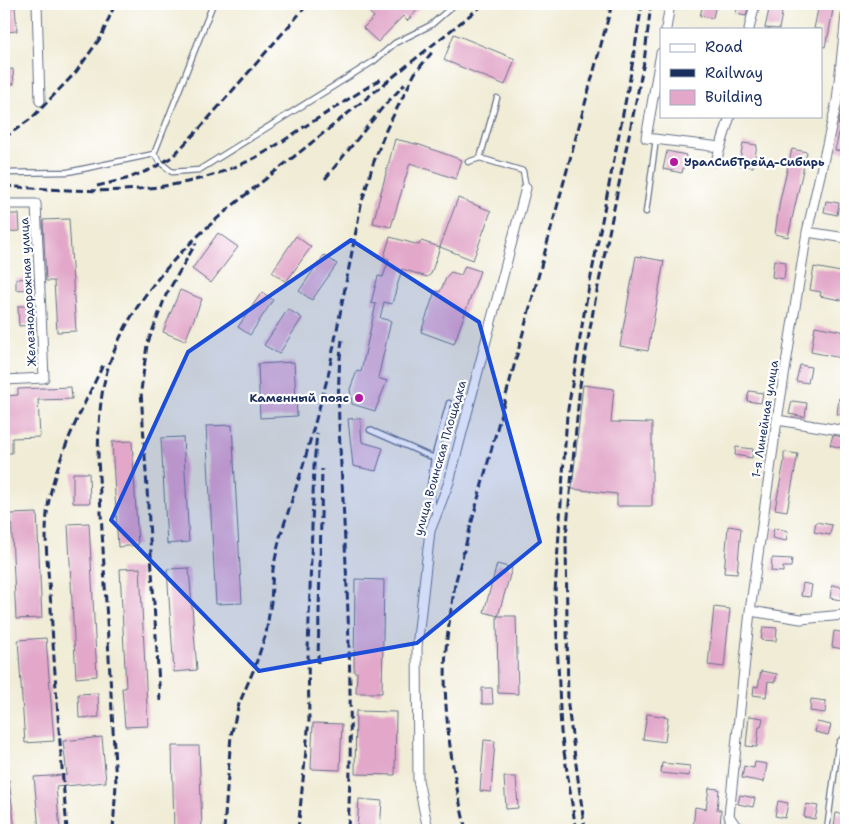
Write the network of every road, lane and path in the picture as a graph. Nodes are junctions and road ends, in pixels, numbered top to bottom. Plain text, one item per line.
1 (37, 4) edge
2 (213, 4) edge
3 (456, 4) edge
4 (670, 4) edge
5 (755, 4) edge
6 (846, 16) edge
7 (666, 28) edge
8 (749, 28) edge
9 (660, 58) edge
10 (497, 98) dead end
11 (40, 101) dead end
12 (842, 101) edge
13 (729, 118) edge
14 (656, 139) junction
15 (720, 147) junction
16 (154, 154) junction
17 (480, 158) junction
18 (716, 161) dead end
19 (468, 162) dead end
20 (4, 173) edge
21 (526, 188) joint
22 (4, 204) edge
23 (646, 212) dead end
24 (807, 232) junction
25 (846, 238) edge
26 (4, 380) edge
27 (449, 403) dead end
28 (777, 420) junction
29 (370, 430) dead end
30 (846, 431) edge
31 (434, 458) junction
32 (435, 516) junction
33 (750, 611) junction
34 (846, 616) edge
35 (846, 736) edge
36 (728, 816) junction
37 (428, 830) edge
38 (728, 830) edge
39 (745, 830) edge
40 (827, 830) edge

1 - 11 street
2 - 16 lane
3 - 16 lane
4 - 7 street
5 - 8 street
6 - 12 street, 1-я Линейная улица
9 - 14 street
10 - 17 lane
12 - 24 street, 1-я Линейная улица
13 - 15 street
14 - 15 street
14 - 23 lane
15 - 18 street
16 - 20 lane
17 - 19 lane
17 - 21 lane
21 - 32 street, улица Воинская Площадка
22 - 26 street, Железнодорожная улица
24 - 25 street
24 - 28 street, 1-я Линейная улица
27 - 31 lane
28 - 30 street
28 - 33 street, 1-я Линейная улица
29 - 31 lane
31 - 32 lane
32 - 37 street, улица Воинская Площадка
33 - 34 street
33 - 36 street, 1-я Линейная улица
35 - 40 lane
36 - 38 lane, 1-я Линейная улица
36 - 39 street

